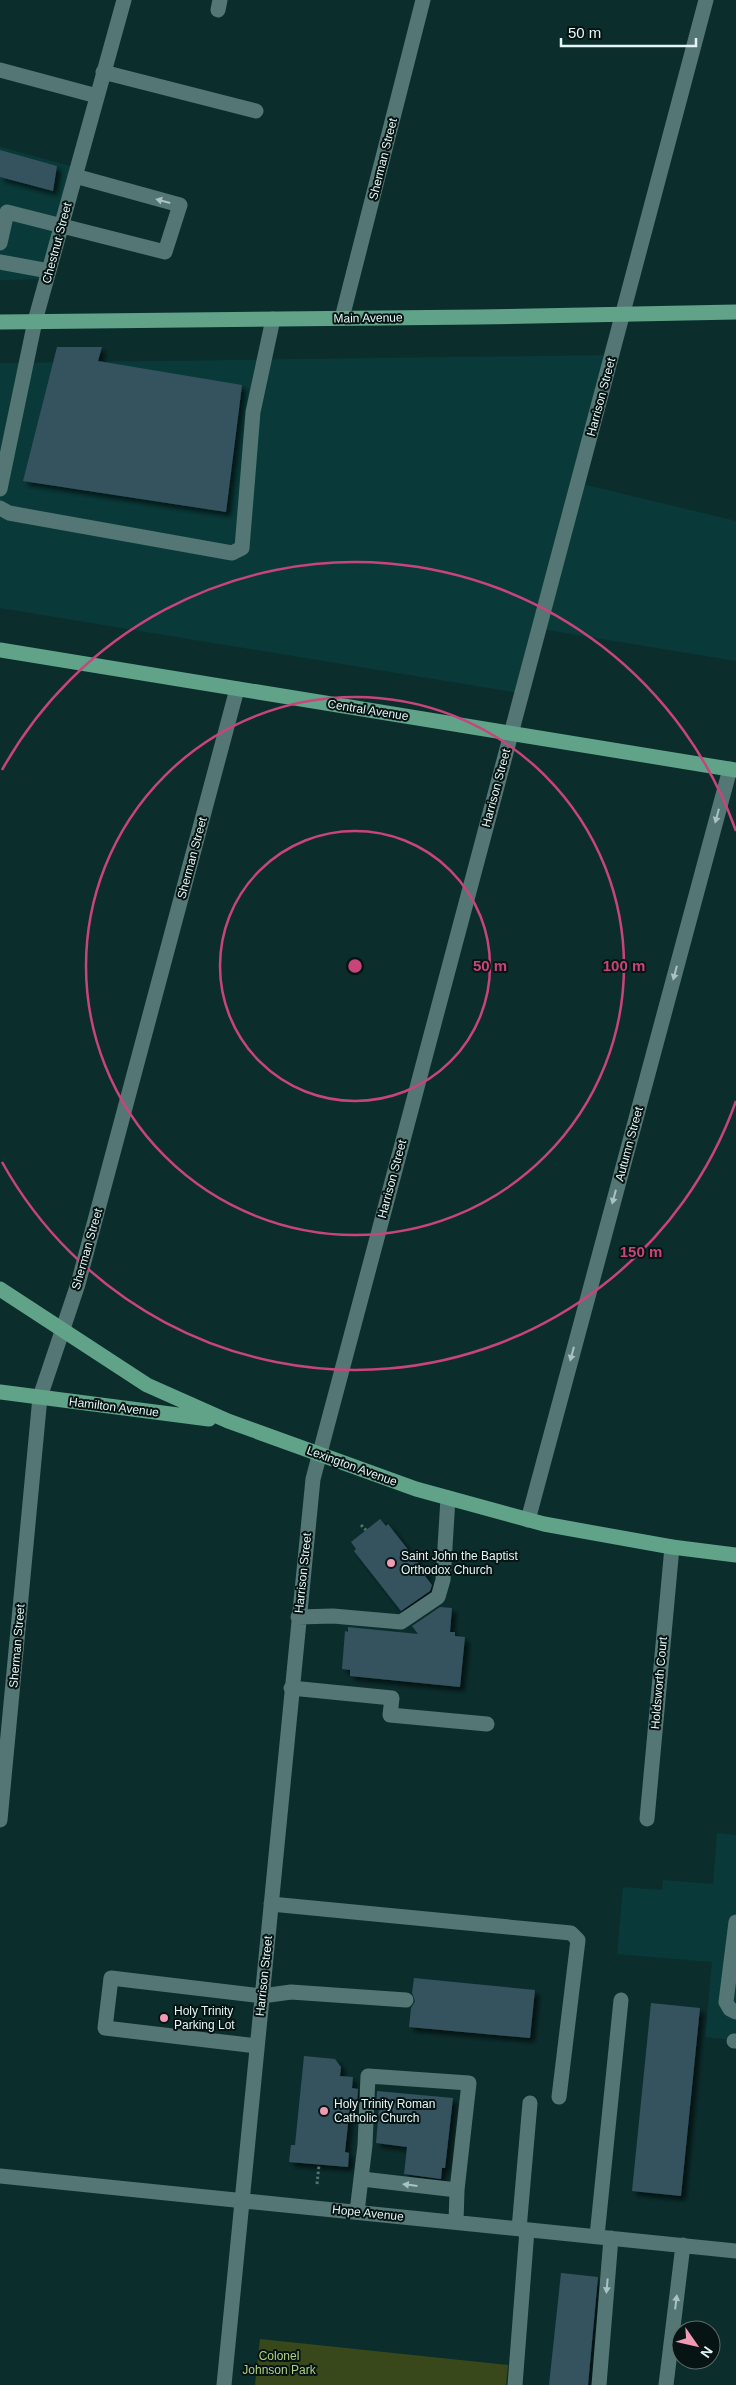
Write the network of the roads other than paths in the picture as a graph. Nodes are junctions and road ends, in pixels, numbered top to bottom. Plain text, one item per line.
1 (124, 0) edge
2 (423, 0) edge
3 (706, 0) edge
4 (0, 70) edge
5 (103, 72) junction
6 (96, 96) junction
7 (256, 111) dead end
8 (75, 176) junction
9 (61, 225) junction
10 (0, 243) edge
11 (0, 262) edge
12 (49, 271) junction
13 (736, 312) edge
14 (623, 313) junction
15 (342, 318) junction
16 (273, 319) junction
17 (35, 321) junction
18 (0, 322) edge
19 (0, 488) edge
20 (0, 508) edge
21 (0, 650) edge
22 (237, 689) junction
23 (510, 733) junction
24 (733, 769) edge
25 (0, 1289) edge
26 (62, 1329) junction
27 (0, 1392) edge
28 (40, 1397) junction
29 (228, 1421) junction
30 (319, 1454) junction
31 (448, 1498) junction
32 (528, 1520) junction
33 (672, 1547) junction
34 (736, 1555) edge
35 (298, 1617) junction
36 (292, 1688) junction
37 (487, 1724) dead end
38 (3, 1755) edge
39 (647, 1819) dead end
40 (0, 1820) edge
41 (271, 1904) junction
42 (736, 1922) edge
43 (262, 1996) junction
44 (406, 2000) dead end
45 (621, 2000) dead end
46 (736, 2012) edge
47 (257, 2046) junction
48 (559, 2097) dead end
49 (530, 2102) dead end
50 (0, 2176) edge
51 (362, 2179) junction
52 (457, 2190) junction
53 (242, 2201) junction
54 (357, 2212) junction
55 (456, 2222) junction
56 (523, 2229) junction
57 (604, 2237) junction
58 (683, 2245) junction
59 (736, 2251) edge
60 (224, 2385) edge
61 (515, 2385) edge
62 (598, 2385) edge
63 (666, 2385) edge

1 - 5 street, Chestnut Street
2 - 15 street, Sherman Street
3 - 14 street, Harrison Street
4 - 6 street
5 - 6 street, Chestnut Street
5 - 7 street
6 - 8 street, Chestnut Street
8 - 9 street, Chestnut Street
9 -> 8 street
9 - 10 street
9 - 12 street, Chestnut Street
11 - 12 street
12 - 17 street, Chestnut Street
13 - 14 main road, Main Avenue
14 - 15 main road, Main Avenue
14 - 23 street, Harrison Street
15 - 16 main road, Main Avenue
16 - 17 main road, Main Avenue
16 - 20 street
17 - 18 main road, Main Avenue
17 - 19 street, Chestnut Street
21 - 22 main road, Central Avenue
22 - 23 main road, Central Avenue
22 - 26 street, Sherman Street
23 - 24 main road, Central Avenue
23 - 30 street, Harrison Street
24 -> 32 street, Autumn Street
25 - 26 main road, Lexington Avenue
26 - 28 street, Sherman Street
26 - 29 main road, Lexington Avenue
27 - 28 main road, Hamilton Avenue
28 - 29 main road, Hamilton Avenue
28 - 38 street, Sherman Street
29 - 30 main road, Lexington Avenue
30 - 31 main road, Lexington Avenue
30 - 35 street, Harrison Street
31 - 32 main road, Lexington Avenue
31 - 35 street
32 - 33 main road, Lexington Avenue
33 - 34 main road, Lexington Avenue
33 - 39 street, Holdsworth Court
35 - 36 street, Harrison Street
36 - 37 street
36 - 41 street, Harrison Street
38 - 40 street, Sherman Street
41 - 43 street, Harrison Street
41 - 48 street
42 - 46 street
43 - 44 street
43 - 47 street, Harrison Street
43 - 47 street
45 - 57 street
47 - 53 street, Harrison Street
49 - 56 street
50 - 53 street, Hope Avenue
52 -> 51 street
51 - 52 street
51 - 54 street
52 - 55 street
53 - 54 street, Hope Avenue
53 - 60 street, Harrison Street
54 - 55 street, Hope Avenue
55 - 56 street, Hope Avenue
56 - 57 street, Hope Avenue
56 - 61 street
57 - 58 street, Hope Avenue
57 -> 62 street
58 - 59 street, Hope Avenue
63 -> 58 street

